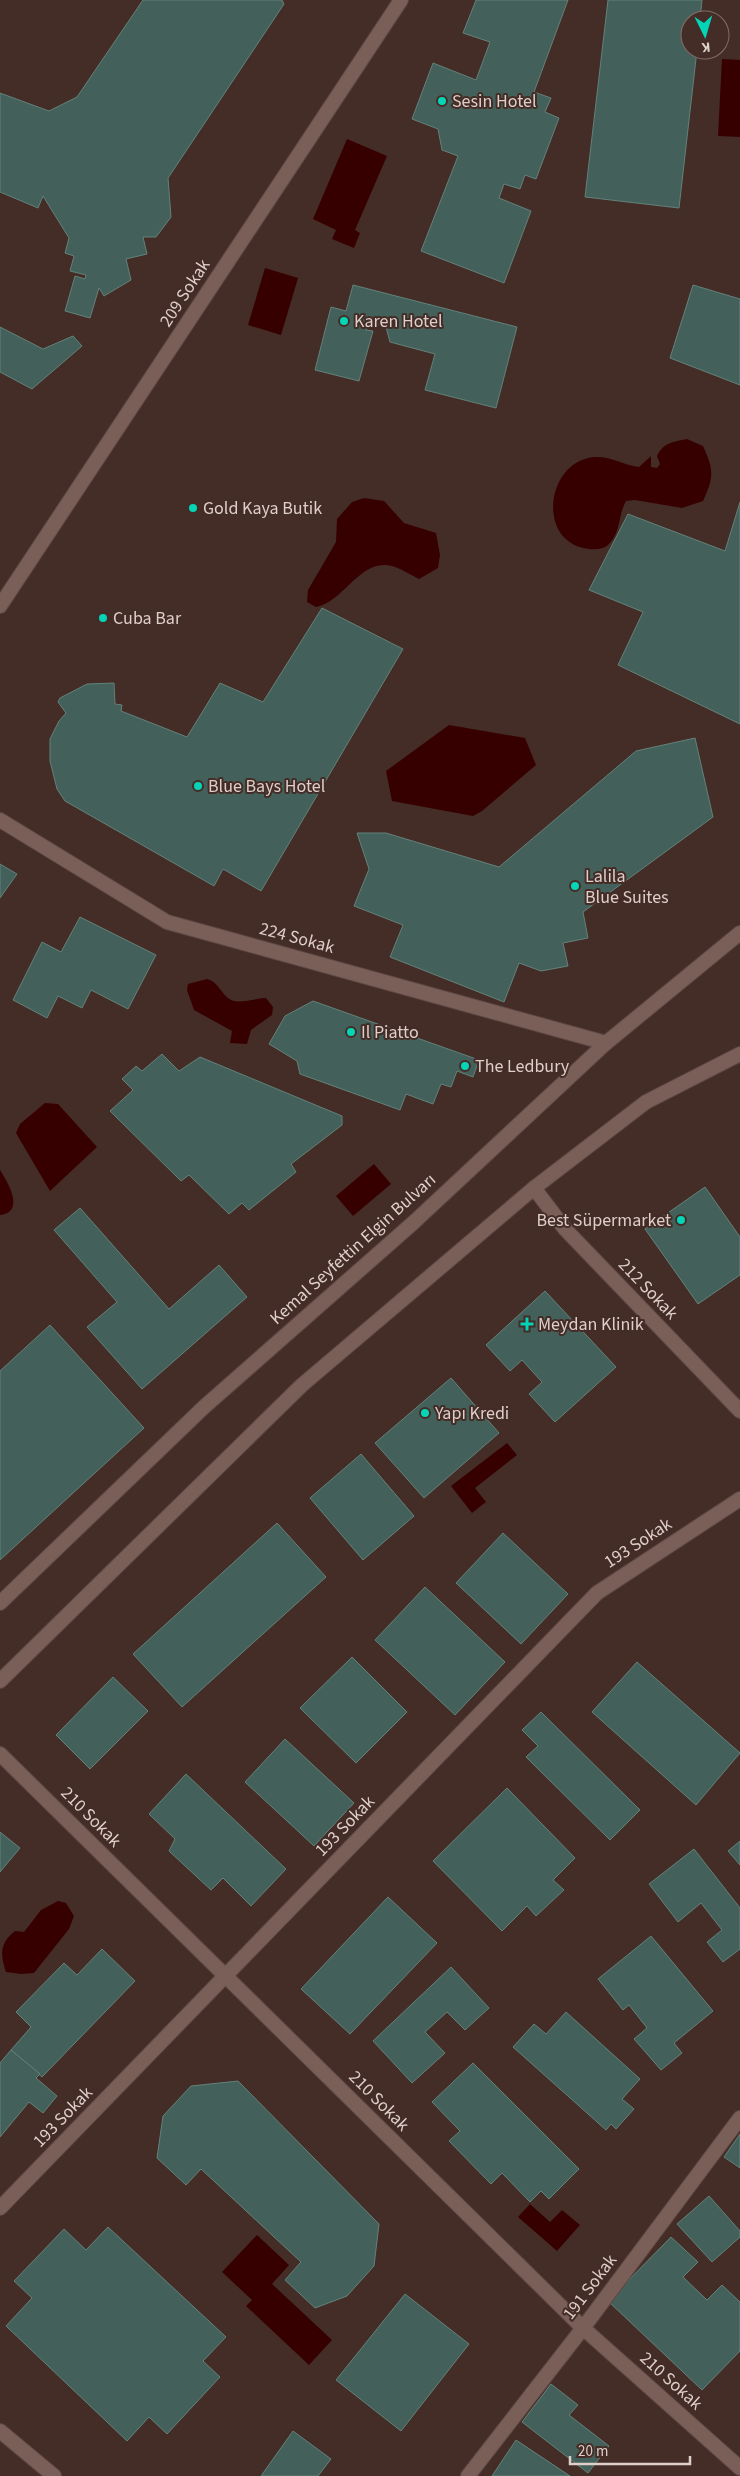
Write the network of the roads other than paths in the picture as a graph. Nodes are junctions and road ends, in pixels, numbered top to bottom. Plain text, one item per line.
1 (401, 0) edge
2 (0, 606) edge
3 (0, 820) edge
4 (740, 934) edge
5 (606, 1043) junction
6 (740, 1054) edge
7 (534, 1188) junction
8 (740, 1411) edge
9 (740, 1499) edge
10 (0, 1603) edge
11 (0, 1681) edge
12 (0, 1754) edge
13 (226, 1977) junction
14 (740, 2118) edge
15 (0, 2208) edge
16 (583, 2328) junction
17 (0, 2431) edge
18 (740, 2468) edge
19 (54, 2476) edge
20 (468, 2476) edge

1 - 2 street, 209 Sokak
3 - 5 street, 224 Sokak
4 - 5 street, Kemal Seyfettin Elgin Bulvarı
5 - 10 street, Kemal Seyfettin Elgin Bulvarı
6 - 7 street
7 - 8 street, 212 Sokak
7 - 11 street
9 - 13 street, 193 Sokak
12 - 13 street, 210 Sokak
13 - 15 street, 193 Sokak
13 - 16 street, 210 Sokak
14 - 16 street, 191 Sokak
16 - 18 street, 210 Sokak
16 - 20 street, 191 Sokak
17 - 19 street

